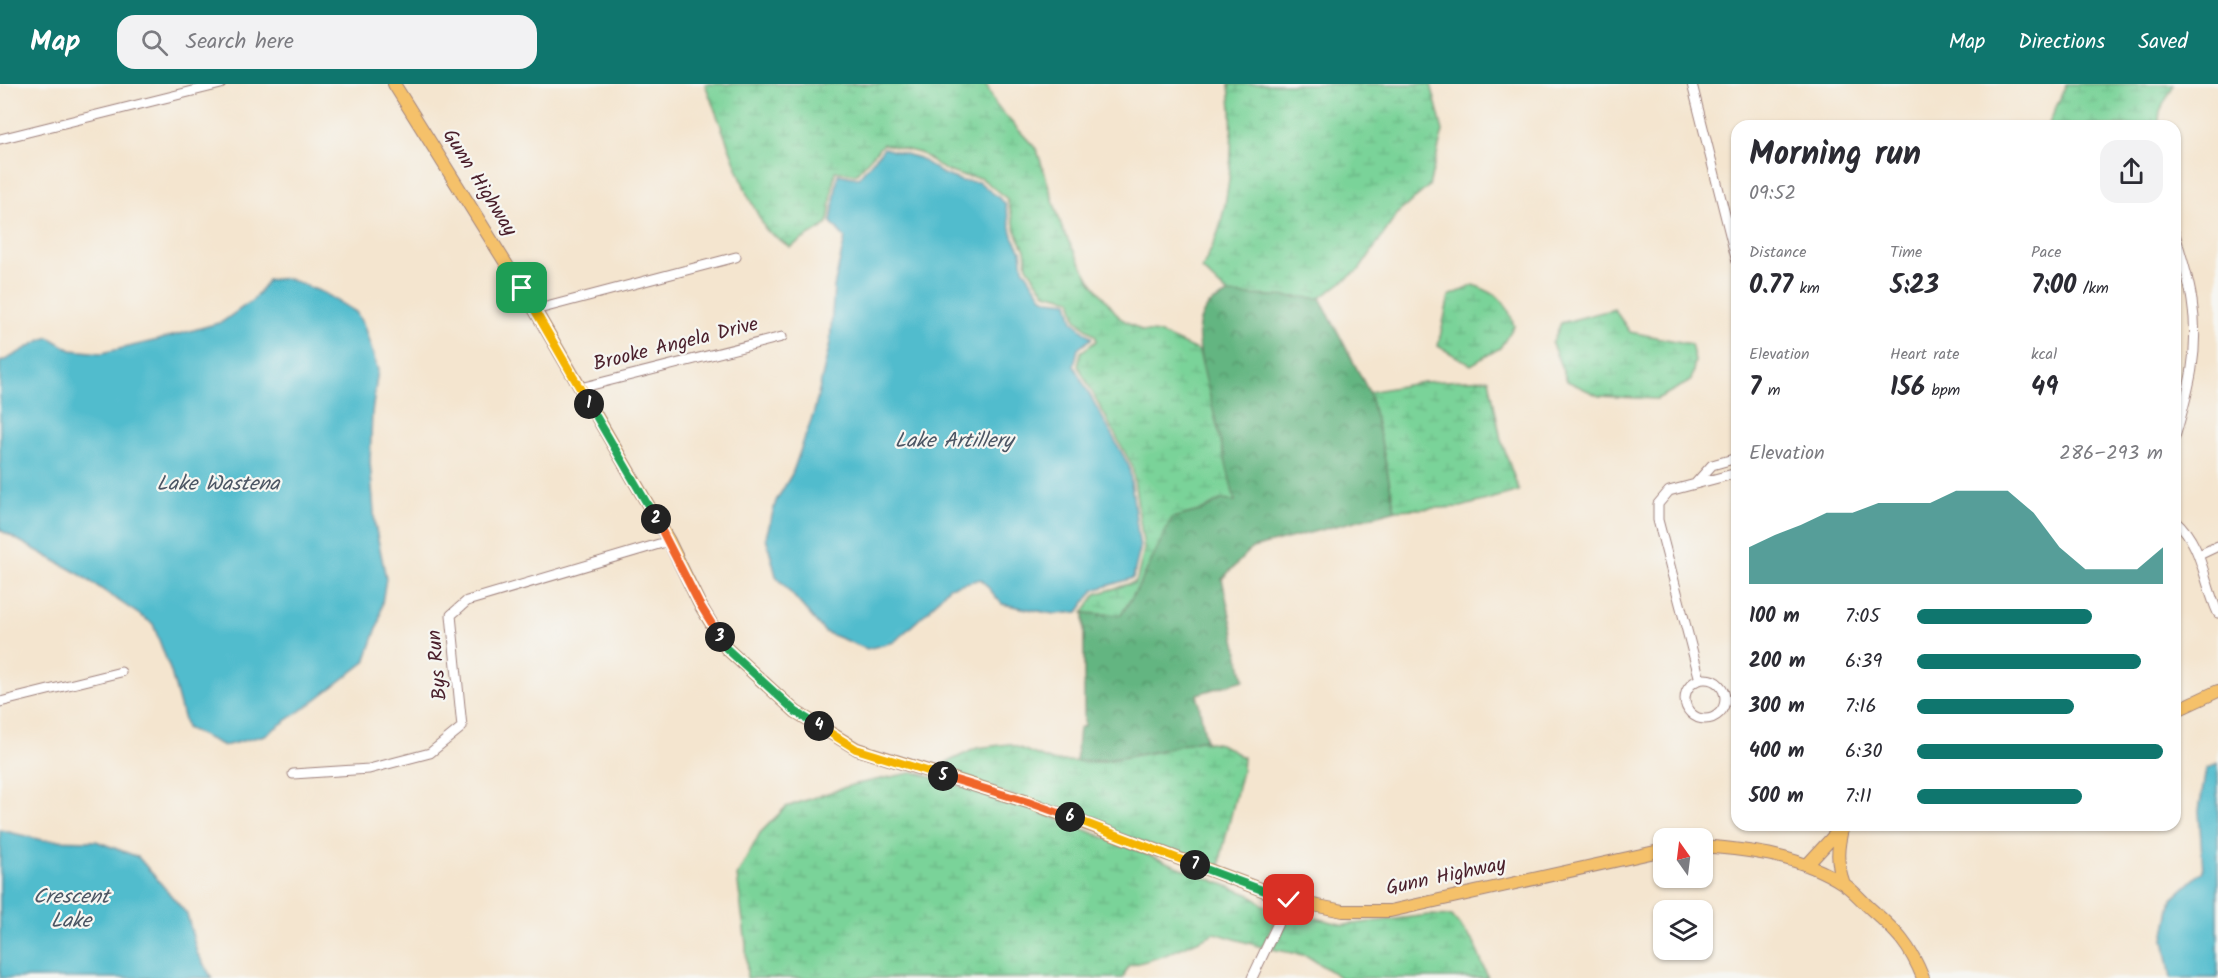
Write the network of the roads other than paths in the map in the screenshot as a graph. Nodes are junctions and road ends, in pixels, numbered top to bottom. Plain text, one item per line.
1 (221, 84) edge
2 (394, 84) edge
3 (1692, 84) edge
4 (0, 139) edge
5 (1731, 238) edge
6 (736, 257) dead end
7 (2181, 257) edge
8 (535, 310) junction
9 (782, 337) dead end
10 (580, 388) junction
11 (2181, 416) edge
12 (1731, 460) edge
13 (1731, 474) edge
14 (1696, 483) junction
15 (2181, 527) edge
16 (669, 541) junction
17 (2218, 546) edge
18 (2199, 555) junction
19 (2218, 613) edge
20 (121, 672) dead end
21 (1700, 680) junction
22 (2218, 691) edge
23 (0, 702) edge
24 (2181, 708) edge
25 (293, 774) dead end
26 (1838, 831) edge
27 (1841, 831) edge
28 (1713, 847) edge
29 (1653, 852) edge
30 (1807, 865) junction
31 (1844, 884) junction
32 (1289, 900) junction
33 (1252, 978) edge
34 (1923, 978) edge

1 - 4 street
2 - 8 main road, Gunn Highway
3 - 5 street
6 - 8 street
7 - 11 street
8 - 10 main road, Gunn Highway
9 - 10 street, Brooke Angela Drive
10 - 16 main road, Gunn Highway
12 - 14 street
13 - 14 street
14 - 21 street
15 - 18 street
16 - 25 street, Bys Run
16 - 32 main road, Gunn Highway
17 - 18 street
18 - 19 street
20 - 23 street
21 - 21 street
22 - 24 main road
26 - 30 main road
27 - 31 main road
28 - 30 main road
29 - 32 main road, Gunn Highway
30 - 31 main road
31 - 34 main road
32 - 33 street

